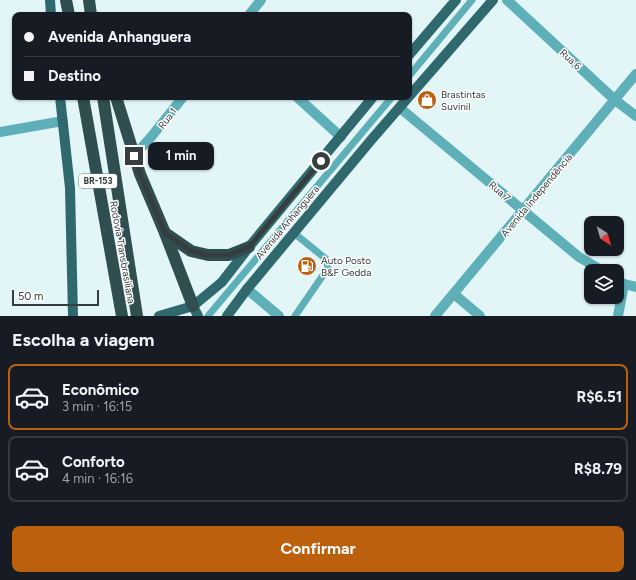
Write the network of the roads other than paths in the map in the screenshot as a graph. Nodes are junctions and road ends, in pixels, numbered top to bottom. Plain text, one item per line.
1 (50, 0) edge
2 (66, 0) edge
3 (90, 0) edge
4 (261, 0) edge
5 (456, 0) edge
6 (472, 0) edge
7 (492, 0) edge
8 (507, 0) edge
9 (51, 12) edge
10 (68, 12) edge
11 (91, 12) edge
12 (251, 12) edge
13 (412, 51) edge
14 (412, 72) edge
15 (636, 74) edge
16 (412, 94) edge
17 (60, 100) edge
18 (84, 100) edge
19 (103, 100) edge
20 (117, 100) edge
21 (181, 100) edge
22 (300, 100) edge
23 (370, 100) edge
24 (389, 100) edge
25 (407, 100) edge
26 (615, 100) junction
27 (400, 108) junction
28 (636, 116) edge
29 (63, 121) junction
30 (0, 132) edge
31 (341, 137) junction
32 (134, 156) junction
33 (523, 210) junction
34 (165, 233) junction
35 (294, 233) junction
36 (249, 247) junction
37 (591, 264) edge
38 (624, 283) edge
39 (636, 287) edge
40 (247, 289) junction
41 (454, 294) junction
42 (619, 304) edge
43 (196, 311) edge
44 (73, 316) edge
45 (122, 316) edge
46 (137, 316) edge
47 (159, 316) edge
48 (208, 316) edge
49 (227, 316) edge
50 (279, 316) edge
51 (295, 316) edge
52 (435, 316) edge
53 (480, 316) edge
54 (618, 316) edge

1 - 9 main road
2 - 10 highway
3 - 11 highway
4 - 12 street
5 - 13 main road
6 - 14 lane
7 - 16 main road, Avenida Anhanguera
8 - 26 street, Rua 6
15 - 26 street, Avenida Independência
17 - 29 main road
18 - 45 highway, Rodovia Transbrasiliana / BR-153
19 - 46 highway, Rodovia Transbrasiliana / BR-153
20 - 32 highway
21 - 32 street, Rua 1
22 - 31 street
23 - 31 main road, Avenida Anhanguera
24 - 48 lane
25 - 27 main road, Avenida Anhanguera
26 - 28 street, Rua 6
26 - 33 street, Avenida Independência
27 - 33 street, Rua 7
27 - 35 main road, Avenida Anhanguera
29 - 30 street
29 - 44 main road
31 - 36 main road, Avenida Anhanguera
32 - 34 highway
33 - 37 street, Rua 7
33 - 41 street, Avenida Independência
34 - 36 highway
34 - 43 highway
35 - 40 main road, Avenida Anhanguera
35 - 51 lane
36 - 43 main road, Avenida Anhanguera
38 - 39 street
40 - 49 main road, Avenida Anhanguera
40 - 50 street
41 - 52 street, Avenida Independência
41 - 53 street
42 - 54 street
43 - 47 main road, Avenida Anhanguera

